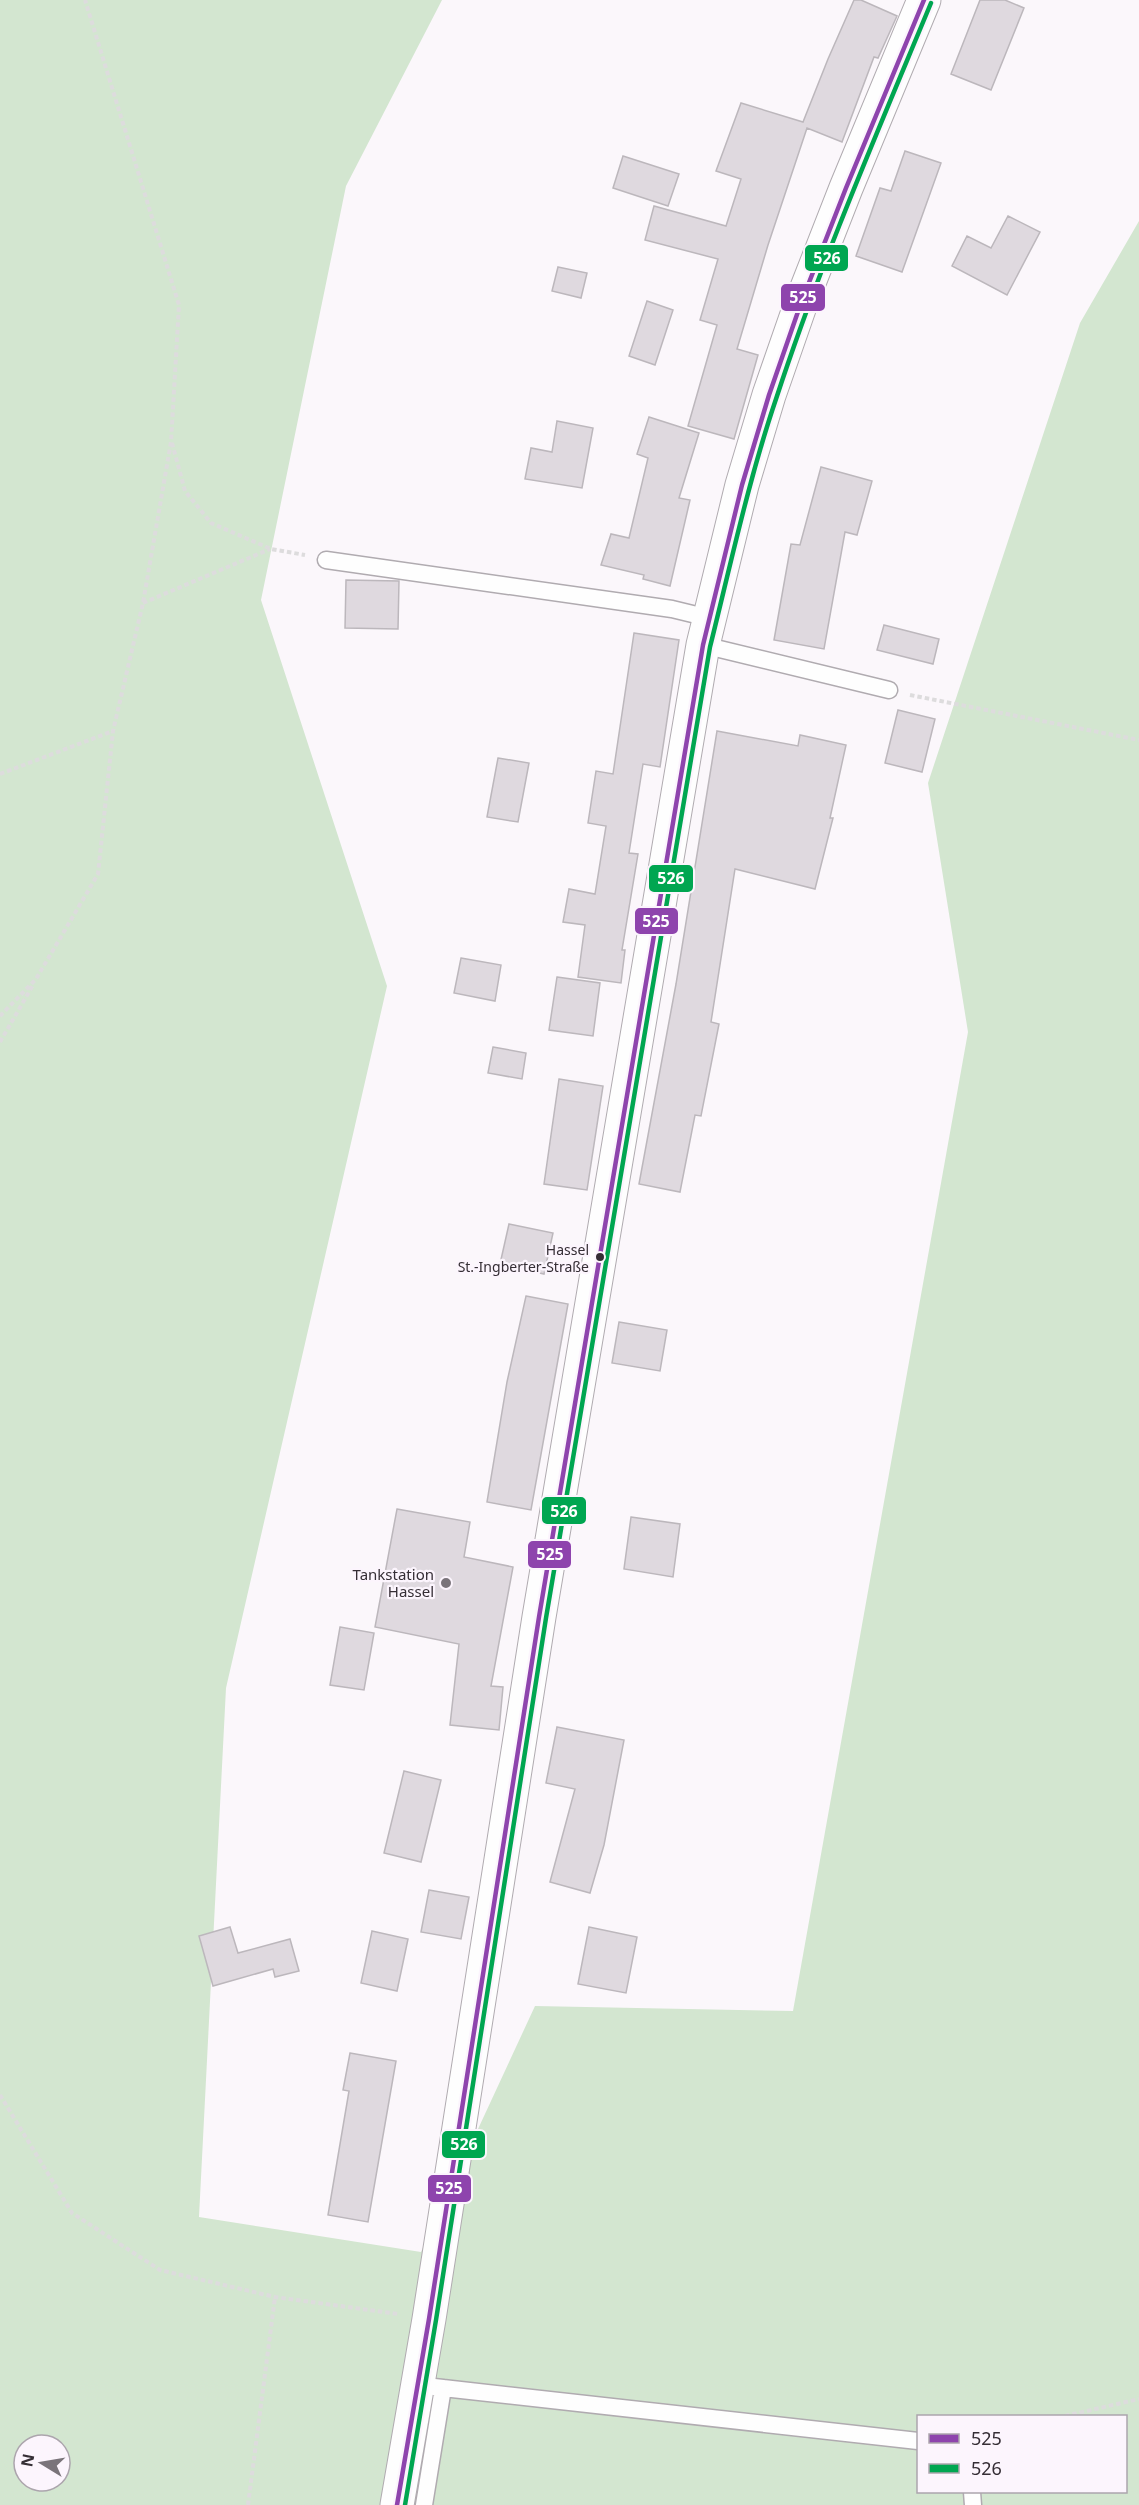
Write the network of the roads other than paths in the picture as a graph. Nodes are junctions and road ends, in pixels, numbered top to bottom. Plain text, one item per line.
1 (924, 0) edge
2 (326, 560) road end
3 (706, 631) junction
4 (889, 690) road end
5 (431, 2387) junction
6 (917, 2441) edge
7 (406, 2503) edge

1 - 3 main road
2 - 3 lane
3 - 4 lane
3 - 5 main road
5 - 6 lane
5 - 7 main road

